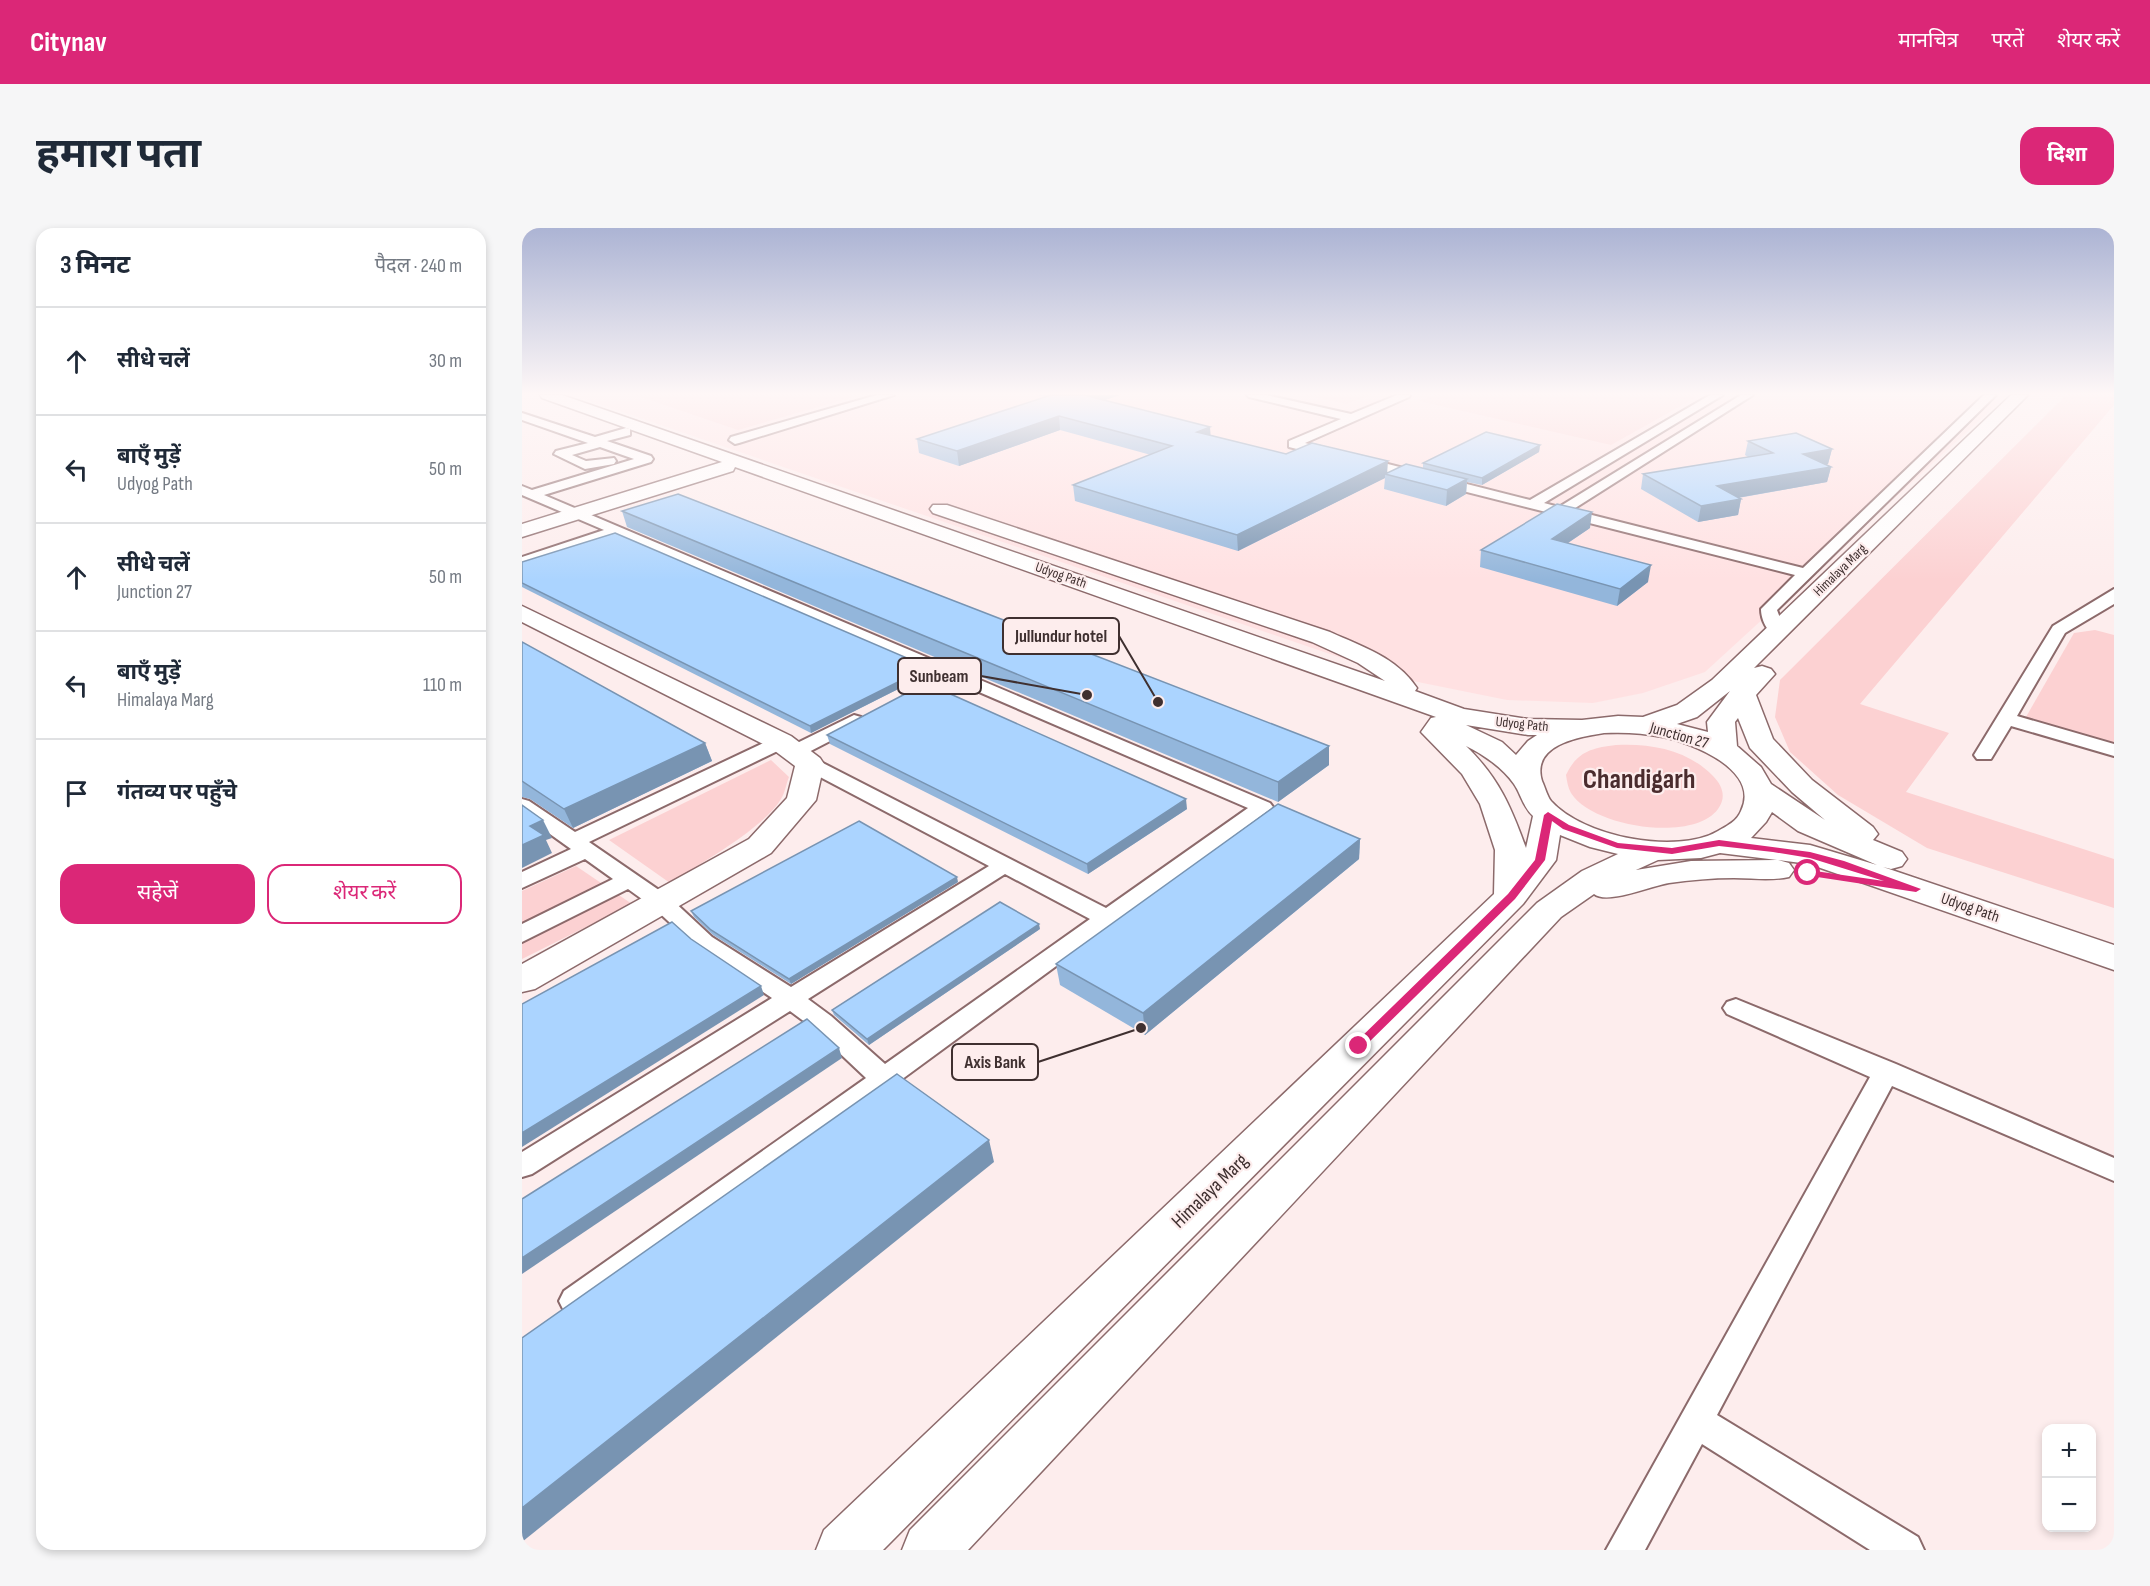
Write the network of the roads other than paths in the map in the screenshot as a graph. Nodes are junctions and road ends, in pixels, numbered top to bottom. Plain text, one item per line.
1 (566, 457) edge
2 (634, 457) edge
3 (640, 457) edge
4 (655, 457) edge
5 (712, 457) edge
6 (1346, 457) edge
7 (1612, 457) edge
8 (1649, 457) edge
9 (1926, 457) edge
10 (1966, 457) edge
11 (1969, 457) edge
12 (1608, 459) junction
13 (719, 465) junction
14 (1634, 466) junction
15 (669, 469) junction
16 (762, 480) junction
17 (525, 492) edge
18 (1537, 502) junction
19 (921, 503) dead end
20 (1565, 509) junction
21 (573, 510) junction
22 (522, 522) edge
23 (621, 530) junction
24 (522, 531) edge
25 (522, 562) edge
26 (1809, 570) junction
27 (2114, 594) edge
28 (522, 613) edge
29 (1777, 631) junction
30 (950, 672) junction
31 (929, 683) edge
32 (1731, 690) junction
33 (1411, 704) junction
34 (867, 715) edge
35 (2006, 719) junction
36 (1648, 726) junction
37 (1580, 728) junction
38 (1723, 750) junction
39 (2114, 750) edge
40 (795, 753) junction
41 (1984, 755) dead end
42 (1524, 778) junction
43 (1760, 790) junction
44 (522, 806) edge
45 (1548, 815) junction
46 (1719, 843) junction
47 (580, 845) junction
48 (1653, 850) junction
49 (1005, 865) junction
50 (522, 880) edge
51 (629, 880) junction
52 (1922, 881) junction
53 (661, 902) junction
54 (1530, 904) junction
55 (1108, 919) junction
56 (522, 934) edge
57 (2114, 937) edge
58 (2114, 958) edge
59 (522, 980) edge
60 (791, 999) junction
61 (1736, 1008) dead end
62 (1887, 1071) junction
63 (885, 1079) junction
64 (522, 1166) edge
65 (2114, 1170) edge
66 (551, 1319) edge
67 (1696, 1421) junction
68 (844, 1550) edge
69 (930, 1550) edge
70 (1625, 1550) edge
71 (1905, 1550) edge

1 - 2 street
3 - 17 street
4 - 15 main road, Udyog Path
5 - 33 main road, Udyog Path
6 - 18 street
7 - 12 street
8 - 14 street
9 - 26 street
10 - 29 main road, Himalaya Marg
11 - 32 main road, Himalaya Marg
12 - 14 street
12 - 18 street
13 - 15 main road
13 - 15 main road, Udyog Path
13 - 16 main road, Udyog Path
14 - 20 street
15 - 16 main road
15 - 21 main road
16 - 33 main road, Udyog Path
17 - 21 street
18 - 20 street
19 - 33 main road
20 - 26 street
21 - 22 main road
21 - 23 street
21 - 24 main road
23 - 25 street
23 - 30 street
26 - 29 street
27 - 35 street
28 - 40 main road
29 - 32 main road, Himalaya Marg
30 - 31 street
30 - 55 street
32 - 33 main road
32 - 36 main road, Himalaya Marg
32 - 38 main road, Himalaya Marg
32 - 52 main road
33 - 37 main road, Udyog Path
33 - 42 main road, Udyog Path
33 - 54 main road
34 - 40 street
35 - 39 street
35 - 41 street
36 - 37 main road, Junction 27
36 - 38 main road, Junction 27
37 - 42 main road, Junction 27
38 - 43 main road, Junction 27
40 - 47 street
40 - 49 street
40 - 53 main road
42 - 45 main road
43 - 46 main road
43 - 52 main road, Udyog Path
44 - 47 street
45 - 48 main road
45 - 54 main road, Himalaya Marg
46 - 48 main road
46 - 52 main road, Udyog Path
47 - 50 street
47 - 51 street
48 - 54 main road, Himalaya Marg
49 - 55 street
49 - 60 street
51 - 53 street
51 - 56 street
52 - 54 main road
52 - 57 main road, Udyog Path
52 - 58 main road, Udyog Path
53 - 59 main road
53 - 60 street
54 - 68 main road, Himalaya Marg
54 - 69 main road, Himalaya Marg
55 - 63 street
60 - 63 street
60 - 64 street
61 - 62 street
62 - 65 street
62 - 67 street
63 - 66 street
67 - 70 street
67 - 71 street

